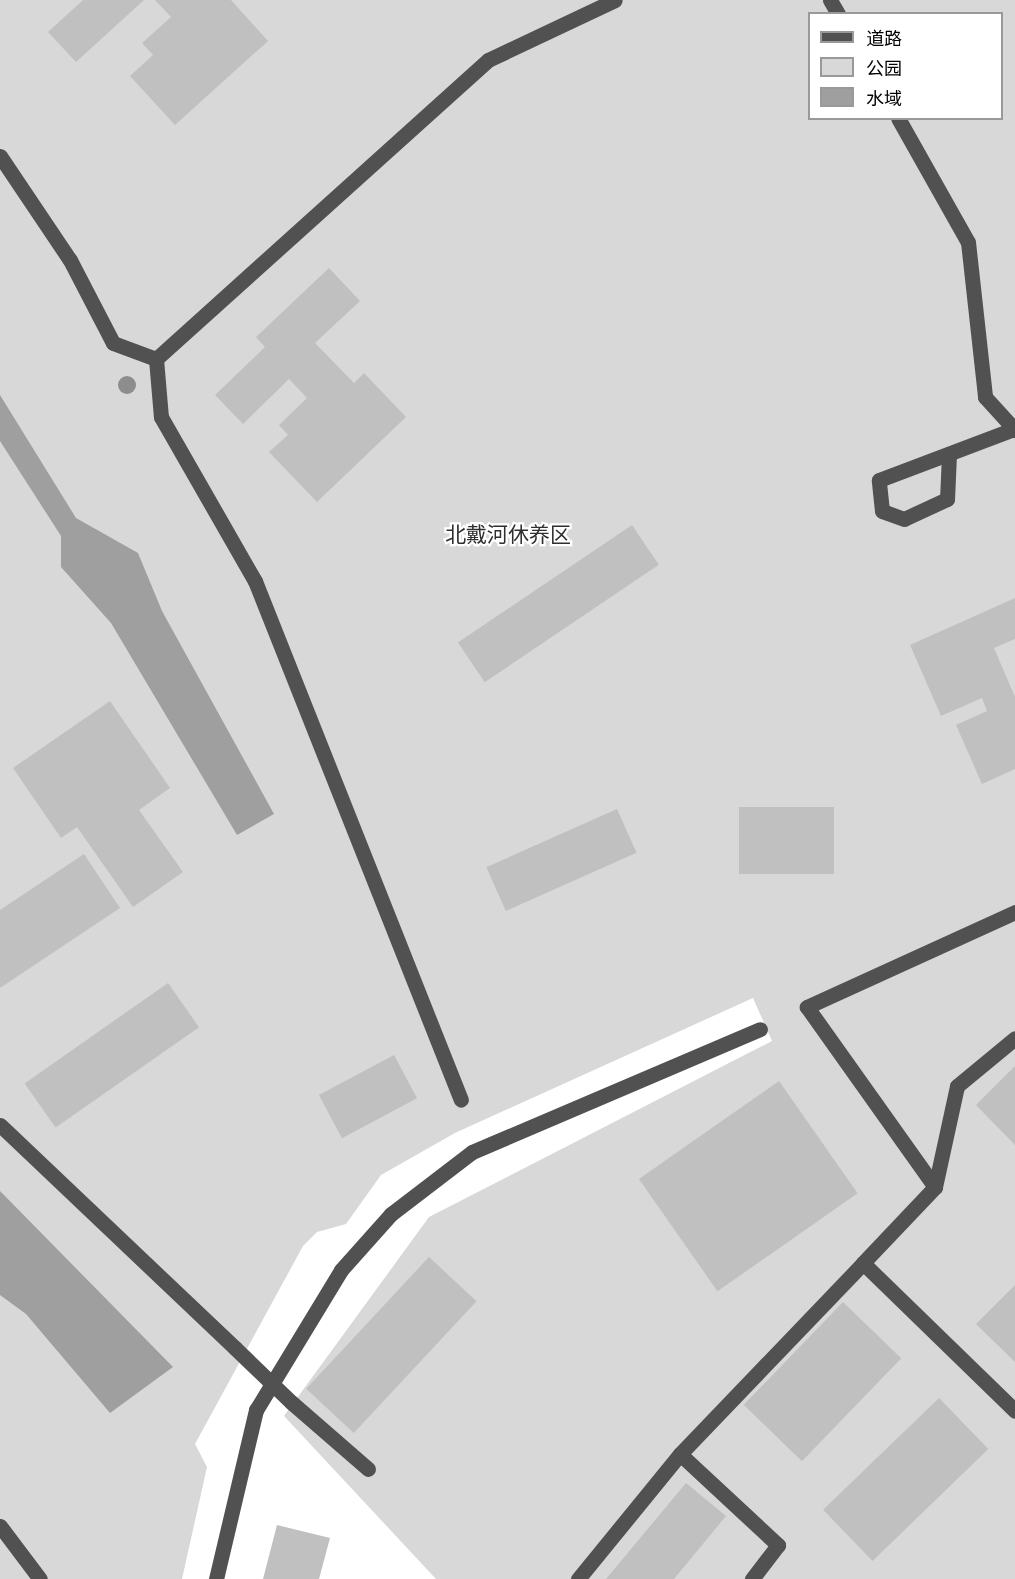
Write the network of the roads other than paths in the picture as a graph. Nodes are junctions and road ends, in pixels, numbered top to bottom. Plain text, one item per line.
1 (615, 0) edge
2 (898, 120) edge
3 (0, 156) edge
4 (156, 359) junction
5 (1015, 430) edge
6 (950, 454) junction
7 (1015, 912) edge
8 (760, 1029) dead end
9 (1015, 1038) edge
10 (460, 1100) dead end
11 (0, 1125) edge
12 (935, 1187) junction
13 (863, 1263) junction
14 (1015, 1412) edge
15 (680, 1454) junction
16 (368, 1469) dead end
17 (0, 1526) edge
18 (40, 1579) edge
19 (216, 1579) edge
20 (578, 1579) edge
21 (752, 1579) edge

1 - 4 street
2 - 5 street
3 - 4 street
4 - 10 street
5 - 6 street
6 - 6 street
7 - 12 street
8 - 19 street
9 - 12 street
11 - 16 street, bridge
12 - 13 street
13 - 14 street
13 - 15 street
15 - 20 street
15 - 21 street
17 - 18 street

